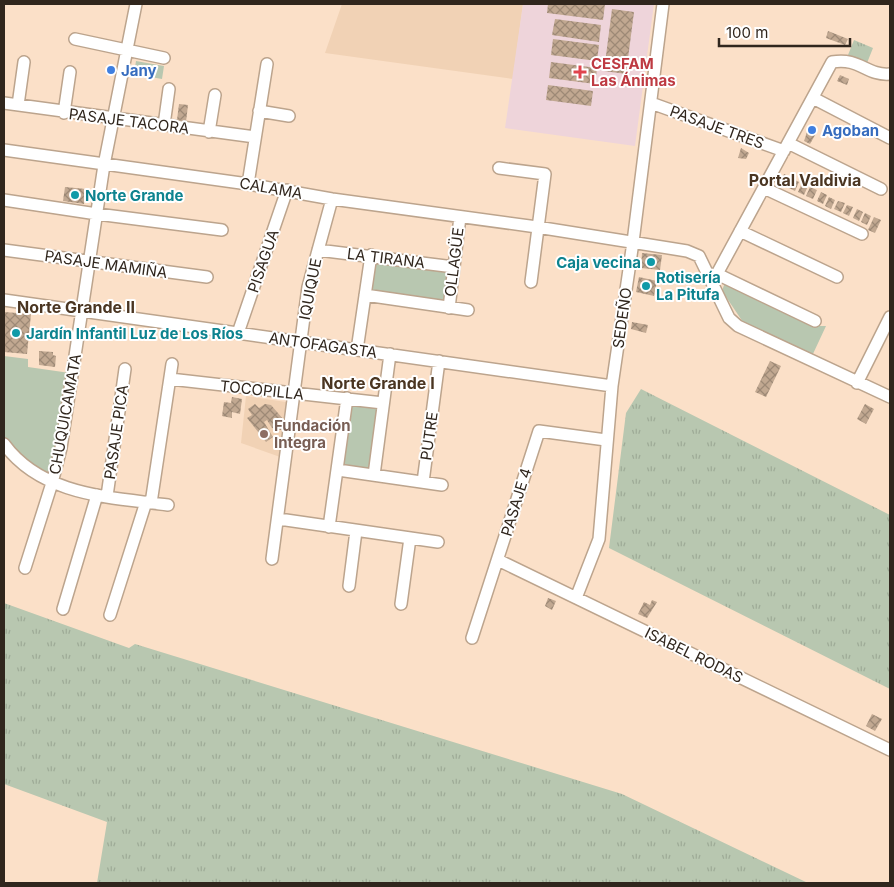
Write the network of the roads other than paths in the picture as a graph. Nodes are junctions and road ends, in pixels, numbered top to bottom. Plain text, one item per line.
1 (136, 4) edge
2 (663, 4) edge
3 (75, 39) dead end
4 (127, 49) junction
5 (164, 58) dead end
6 (24, 62) dead end
7 (267, 64) dead end
8 (70, 72) dead end
9 (885, 74) edge
10 (890, 80) edge
11 (169, 89) dead end
12 (215, 95) dead end
13 (813, 98) junction
14 (651, 102) junction
15 (4, 103) edge
16 (18, 105) junction
17 (259, 111) junction
18 (64, 113) junction
19 (289, 116) dead end
20 (113, 119) junction
21 (164, 125) junction
22 (209, 132) junction
23 (255, 137) junction
24 (890, 138) edge
25 (786, 147) junction
26 (4, 150) edge
27 (104, 165) junction
28 (499, 168) dead end
29 (248, 184) junction
30 (764, 188) junction
31 (881, 189) dead end
32 (287, 190) junction
33 (4, 200) edge
34 (332, 200) junction
35 (97, 214) junction
36 (460, 217) junction
37 (537, 227) junction
38 (222, 230) dead end
39 (740, 231) junction
40 (862, 234) dead end
41 (633, 242) junction
42 (4, 250) edge
43 (318, 250) junction
44 (371, 255) junction
45 (90, 262) junction
46 (454, 267) junction
47 (207, 277) dead end
48 (837, 277) dead end
49 (715, 278) junction
50 (531, 282) dead end
51 (365, 295) junction
52 (4, 300) edge
53 (449, 308) junction
54 (468, 310) dead end
55 (83, 311) junction
56 (890, 317) edge
57 (815, 321) dead end
58 (238, 333) junction
59 (300, 342) junction
60 (357, 350) junction
61 (390, 354) junction
62 (439, 361) junction
63 (172, 364) dead end
64 (125, 368) dead end
65 (170, 379) junction
66 (856, 383) junction
67 (612, 386) junction
68 (294, 393) junction
69 (890, 397) edge
70 (347, 398) junction
71 (383, 403) junction
72 (606, 440) junction
73 (4, 444) edge
74 (338, 470) junction
75 (374, 475) junction
76 (423, 482) junction
77 (52, 483) junction
78 (442, 485) dead end
79 (102, 496) junction
80 (148, 502) junction
81 (168, 505) dead end
82 (279, 519) junction
83 (329, 527) junction
84 (356, 531) junction
85 (410, 538) junction
86 (438, 542) dead end
87 (272, 559) dead end
88 (498, 560) junction
89 (25, 568) dead end
90 (349, 586) dead end
91 (576, 598) junction
92 (401, 604) dead end
93 (63, 609) dead end
94 (110, 615) dead end
95 (472, 638) dead end
96 (890, 750) edge

1 - 4 street, CHUQUICAMATA
2 - 14 street, SEDEÑO
3 - 4 street
4 - 5 street
4 - 20 street, CHUQUICAMATA
6 - 16 street
7 - 17 street
8 - 18 street
9 - 10 street
9 - 13 street
11 - 21 street
12 - 22 street
13 - 24 street
13 - 25 street
14 - 25 street, PASAJE TRES
14 - 41 street, SEDEÑO
15 - 16 street, PASAJE TACORA
16 - 18 street, PASAJE TACORA
17 - 19 street
17 - 23 street
18 - 20 street, PASAJE TACORA
20 - 21 street, PASAJE TACORA
20 - 27 street, CHUQUICAMATA
21 - 22 street, PASAJE TACORA
22 - 23 street, PASAJE TACORA
23 - 29 street
25 - 30 street
25 - 31 street, PASAJE TRES
26 - 27 street, CALAMA
27 - 29 street, CALAMA
27 - 35 street, CHUQUICAMATA
28 - 37 street
29 - 32 street, CALAMA
30 - 39 street
30 - 40 street
32 - 34 street, CALAMA
32 - 58 street, PISAGUA
33 - 35 street
34 - 36 street, CALAMA
34 - 43 street, IQUIQUE
35 - 38 street
35 - 45 street, CHUQUICAMATA
36 - 37 street, CALAMA
36 - 46 street, OLLAGÜE
37 - 41 street, CALAMA
37 - 50 street
39 - 48 street
39 - 49 street
41 - 49 street, CALAMA
41 - 67 street, SEDEÑO
42 - 45 street, PASAJE MAMIÑA
43 - 44 street, LA TIRANA
43 - 59 street, IQUIQUE
44 - 46 street, LA TIRANA
44 - 51 street
45 - 47 street, PASAJE MAMIÑA
45 - 55 street, CHUQUICAMATA
46 - 53 street, OLLAGÜE
49 - 57 street
49 - 66 street
51 - 53 street
51 - 60 street
52 - 55 street, ANTOFAGASTA
53 - 54 street
55 - 58 street, ANTOFAGASTA
55 - 77 street, CHUQUICAMATA
56 - 66 street
58 - 59 street, ANTOFAGASTA
59 - 60 street, ANTOFAGASTA
59 - 68 street, IQUIQUE
60 - 61 street, ANTOFAGASTA
61 - 62 street, ANTOFAGASTA
61 - 71 street
62 - 67 street, ANTOFAGASTA
62 - 76 street, PUTRE
63 - 65 street
64 - 79 street, PASAJE PICA
65 - 68 street, TOCOPILLA
65 - 80 street
66 - 69 street
67 - 72 street, SEDEÑO
68 - 70 street, TOCOPILLA
68 - 82 street, IQUIQUE
70 - 71 street, TOCOPILLA
70 - 74 street
71 - 75 street
72 - 88 street, PASAJE 4
72 - 91 street, SEDEÑO
73 - 77 street
74 - 75 street
74 - 83 street
75 - 76 street
76 - 78 street
77 - 79 street
77 - 89 street, CHUQUICAMATA
79 - 80 street
79 - 93 street, PASAJE PICA
80 - 81 street
80 - 94 street
82 - 83 street
82 - 87 street, IQUIQUE
83 - 84 street
84 - 85 street
84 - 90 street
85 - 86 street
85 - 92 street
88 - 91 street, ISABEL RODAS
88 - 95 street, PASAJE 4
91 - 96 street, ISABEL RODAS

